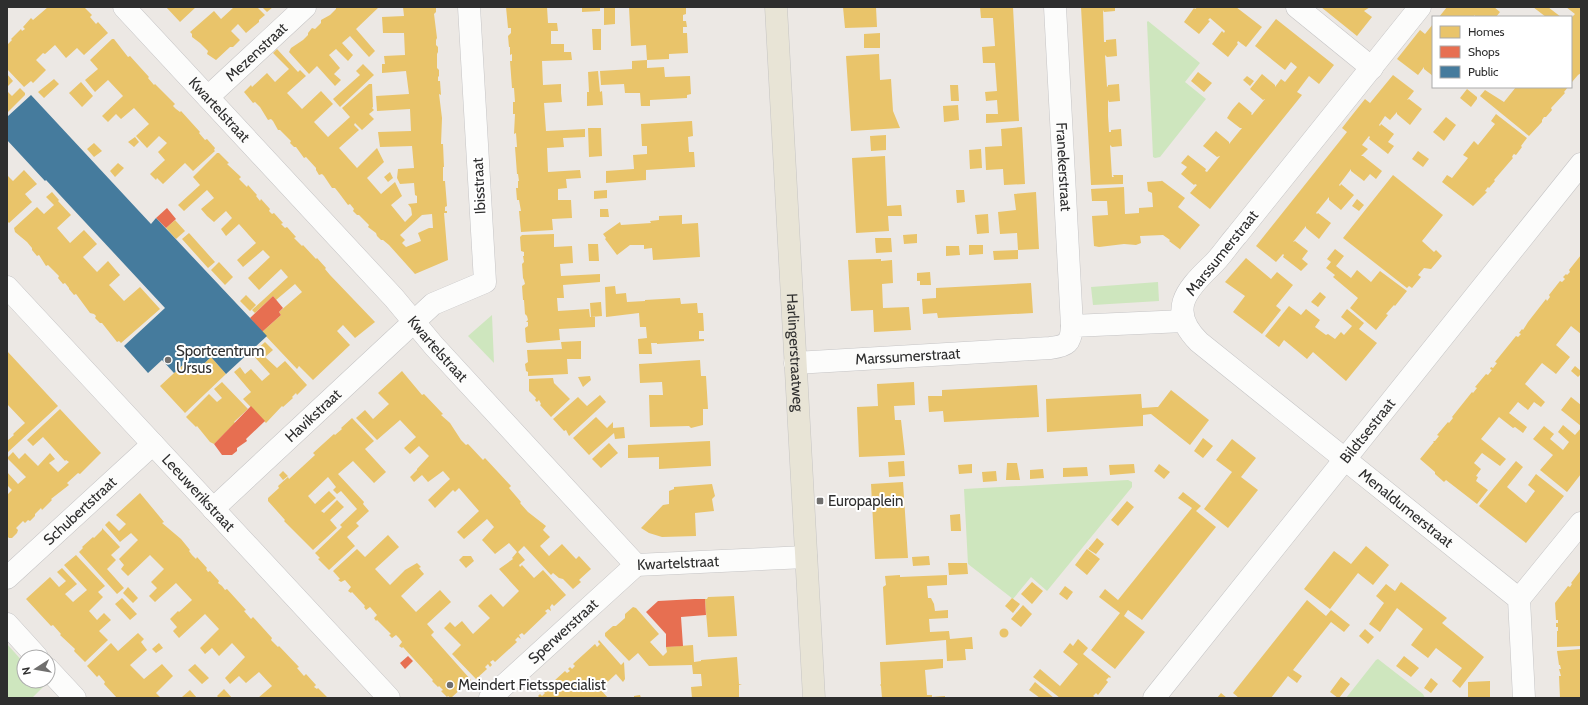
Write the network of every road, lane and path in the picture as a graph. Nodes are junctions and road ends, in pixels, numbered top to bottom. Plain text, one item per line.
1 (124, 7) edge
2 (305, 7) edge
3 (469, 7) edge
4 (776, 7) edge
5 (1055, 7) edge
6 (1297, 7) edge
7 (1420, 7) edge
8 (1372, 68) junction
9 (208, 97) junction
10 (1581, 164) edge
11 (7, 287) edge
12 (1184, 321) junction
13 (413, 322) junction
14 (1072, 326) junction
15 (796, 363) junction
16 (153, 444) junction
17 (1345, 459) junction
18 (213, 509) junction
19 (1581, 523) edge
20 (806, 557) junction
21 (636, 565) junction
22 (7, 578) edge
23 (1519, 599) junction
24 (7, 624) edge
25 (30, 649) edge
26 (56, 678) edge
27 (75, 698) edge
28 (389, 698) edge
29 (490, 698) edge
30 (814, 698) edge
31 (1154, 698) edge
32 (1524, 698) edge

1 - 9 street, Kwartelstraat
2 - 9 street, Mezenstraat
3 - 13 street, Ibisstraat
4 - 15 main road, Harlingerstraatweg
5 - 14 street, Franekerstraat
6 - 8 street
7 - 8 street, Marssumerstraat
8 - 12 street, Marssumerstraat
9 - 13 street, Kwartelstraat
10 - 17 street, Bildtsestraat
11 - 16 street, Leeuwerikstraat
12 - 14 street
12 - 17 street, Menaldumerstraat
13 - 18 street, Havikstraat
13 - 21 street, Kwartelstraat
14 - 15 street, Marssumerstraat
15 - 20 main road, Harlingerstraatweg
16 - 18 street, Leeuwerikstraat
16 - 22 street, Schubertstraat
17 - 23 street, Menaldumerstraat
17 - 31 street, Bildtsestraat
18 - 28 street, Leeuwerikstraat
19 - 23 street
20 - 21 street, Kwartelstraat
20 - 30 main road, Harlingerstraatweg
21 - 29 street, Sperwerstraat
23 - 32 street
24 - 25 street
26 - 27 street

